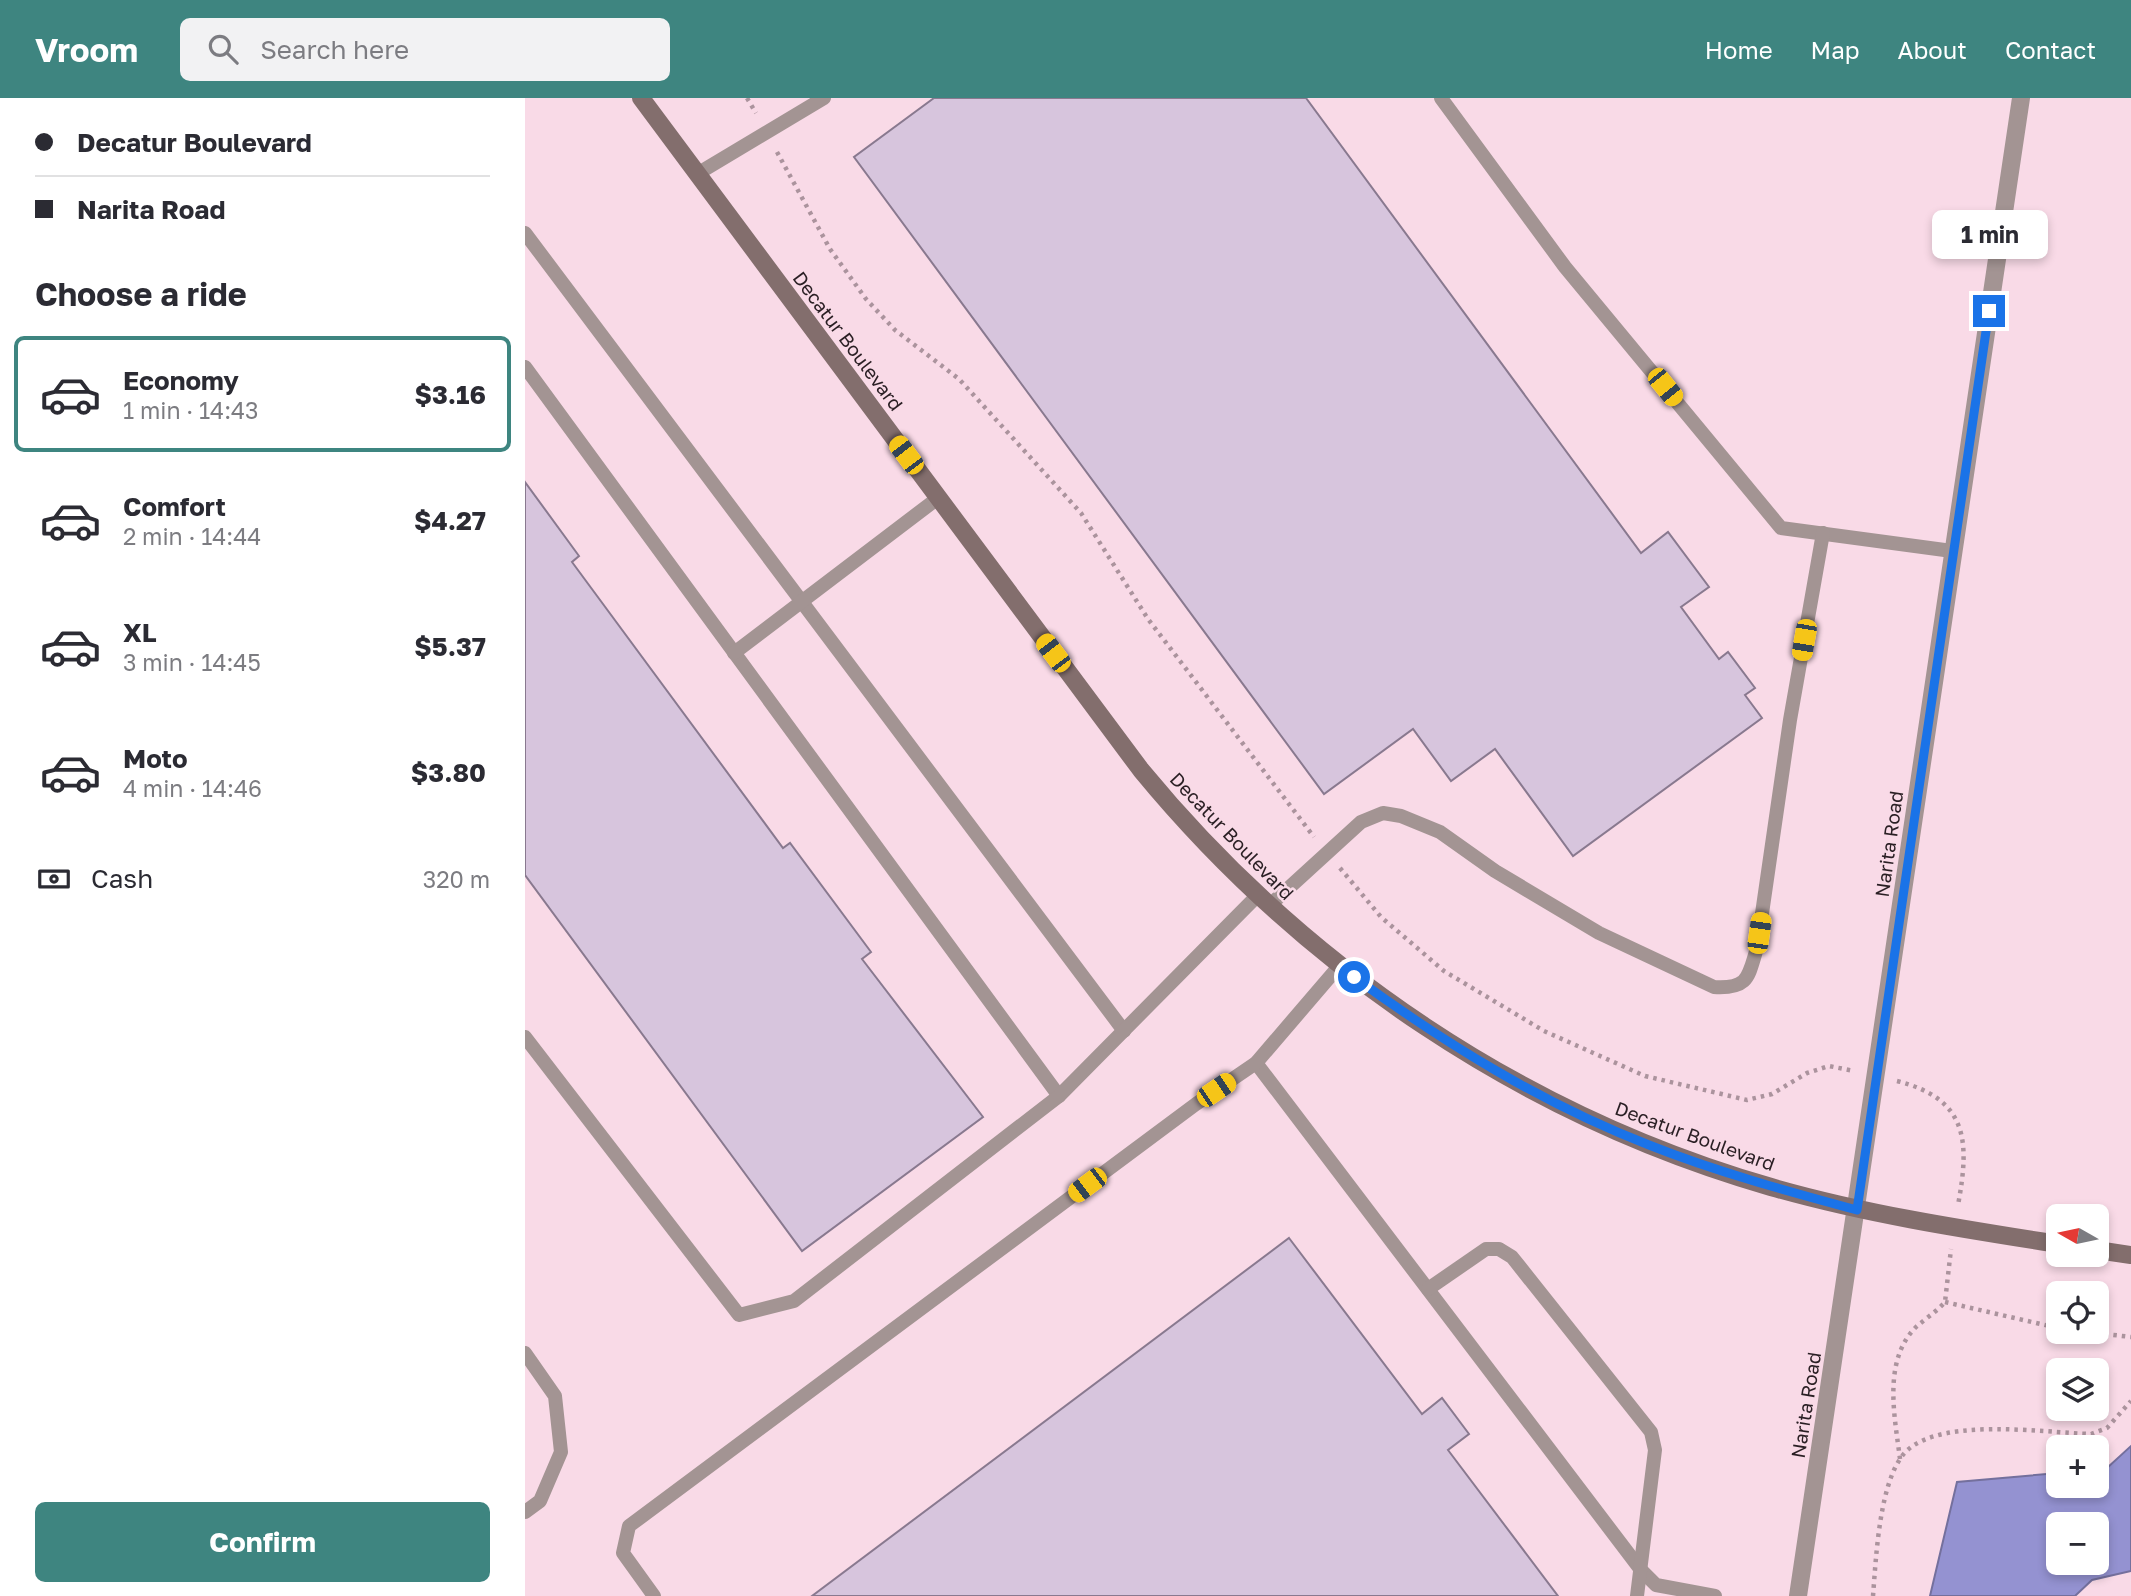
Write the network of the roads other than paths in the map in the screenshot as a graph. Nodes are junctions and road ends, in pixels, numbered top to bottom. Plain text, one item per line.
1 (641, 98) edge
2 (824, 98) edge
3 (1441, 98) edge
4 (2021, 98) edge
5 (697, 174) junction
6 (525, 233) edge
7 (525, 367) edge
8 (938, 498) junction
9 (1823, 533) junction
10 (1952, 551) junction
11 (802, 603) junction
12 (734, 653) junction
13 (1264, 901) junction
14 (1340, 965) junction
15 (1124, 1031) junction
16 (525, 1037) edge
17 (1256, 1063) junction
18 (1059, 1096) junction
19 (1857, 1210) junction
20 (2046, 1242) edge
21 (2109, 1252) edge
22 (2131, 1255) edge
23 (1428, 1289) junction
24 (525, 1353) edge
25 (525, 1512) edge
26 (1641, 1570) junction
27 (654, 1596) edge
28 (1637, 1596) edge
29 (1715, 1596) edge
30 (1798, 1596) edge

1 - 5 street, Decatur Boulevard
2 - 5 lane
3 - 9 lane
4 - 10 street, Narita Road
5 - 8 street, Decatur Boulevard
6 - 11 lane
7 - 12 lane
8 - 11 lane
8 - 13 street, Decatur Boulevard
9 - 10 lane
9 - 13 lane
10 - 19 street, Narita Road
11 - 12 lane
11 - 15 lane
12 - 18 lane
13 - 14 street, Decatur Boulevard
13 - 15 lane
14 - 17 lane
14 - 19 street, Decatur Boulevard
15 - 18 lane
16 - 18 lane
17 - 23 lane
17 - 27 lane
19 - 20 street, Decatur Boulevard
19 - 30 street, Narita Road
21 - 22 street
23 - 26 lane
23 - 26 lane
24 - 25 lane
26 - 28 lane
26 - 29 lane

